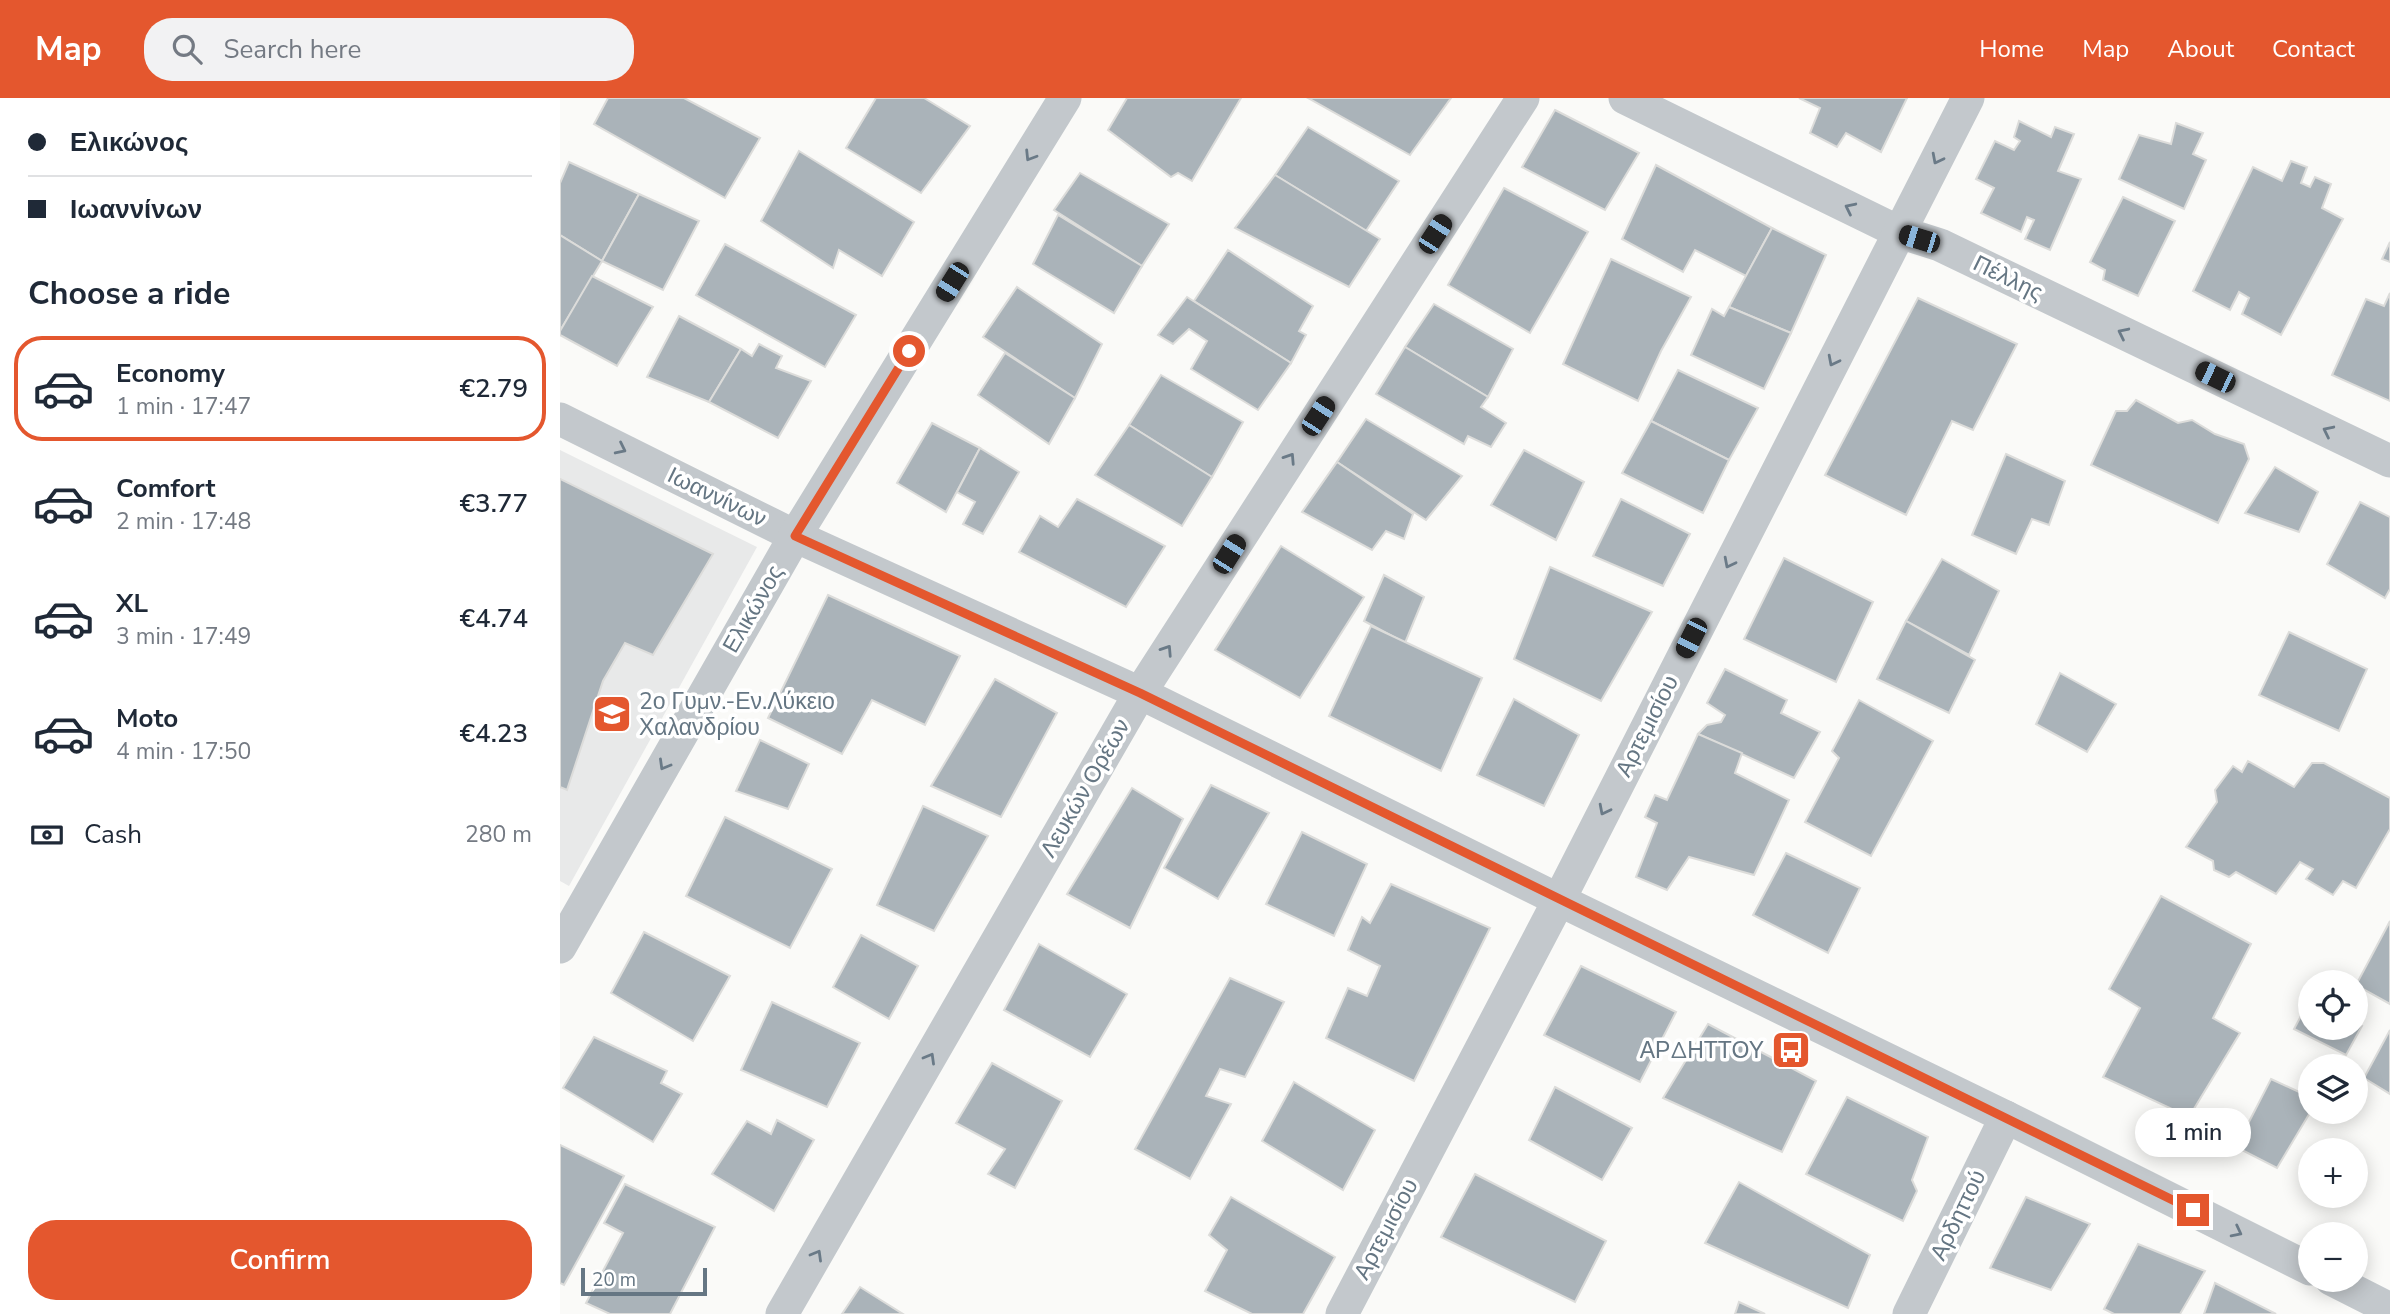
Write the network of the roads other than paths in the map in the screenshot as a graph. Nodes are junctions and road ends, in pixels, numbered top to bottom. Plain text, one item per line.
1 (1065, 98) edge
2 (1523, 98) edge
3 (1625, 98) edge
4 (1968, 98) edge
5 (1899, 232) junction
6 (560, 419) edge
7 (2390, 461) edge
8 (795, 536) junction
9 (1140, 693) junction
10 (1559, 900) junction
11 (565, 927) edge
12 (2006, 1117) junction
13 (2298, 1263) edge
14 (2357, 1292) edge
15 (2390, 1309) edge
16 (782, 1314) edge
17 (1342, 1314) edge
18 (1909, 1314) edge

1 -> 8 street, Ελικώνος
9 -> 2 street, Λευκών Ορέων
5 -> 3 street, Πέλλης
4 -> 5 street, Αρτεμισίου
7 -> 5 street, Πέλλης
5 -> 10 street, Αρτεμισίου
6 -> 8 street, Ιωαννίνων
8 - 9 street, Ιωαννίνων
8 -> 11 street, Ελικώνος
9 - 10 street, Ιωαννίνων
16 -> 9 street, Λευκών Ορέων
10 - 12 street, Ιωαννίνων
10 - 17 street, Αρτεμισίου
12 -> 13 street, Ιωαννίνων
12 - 18 street, Αρδηττού
14 - 15 street

